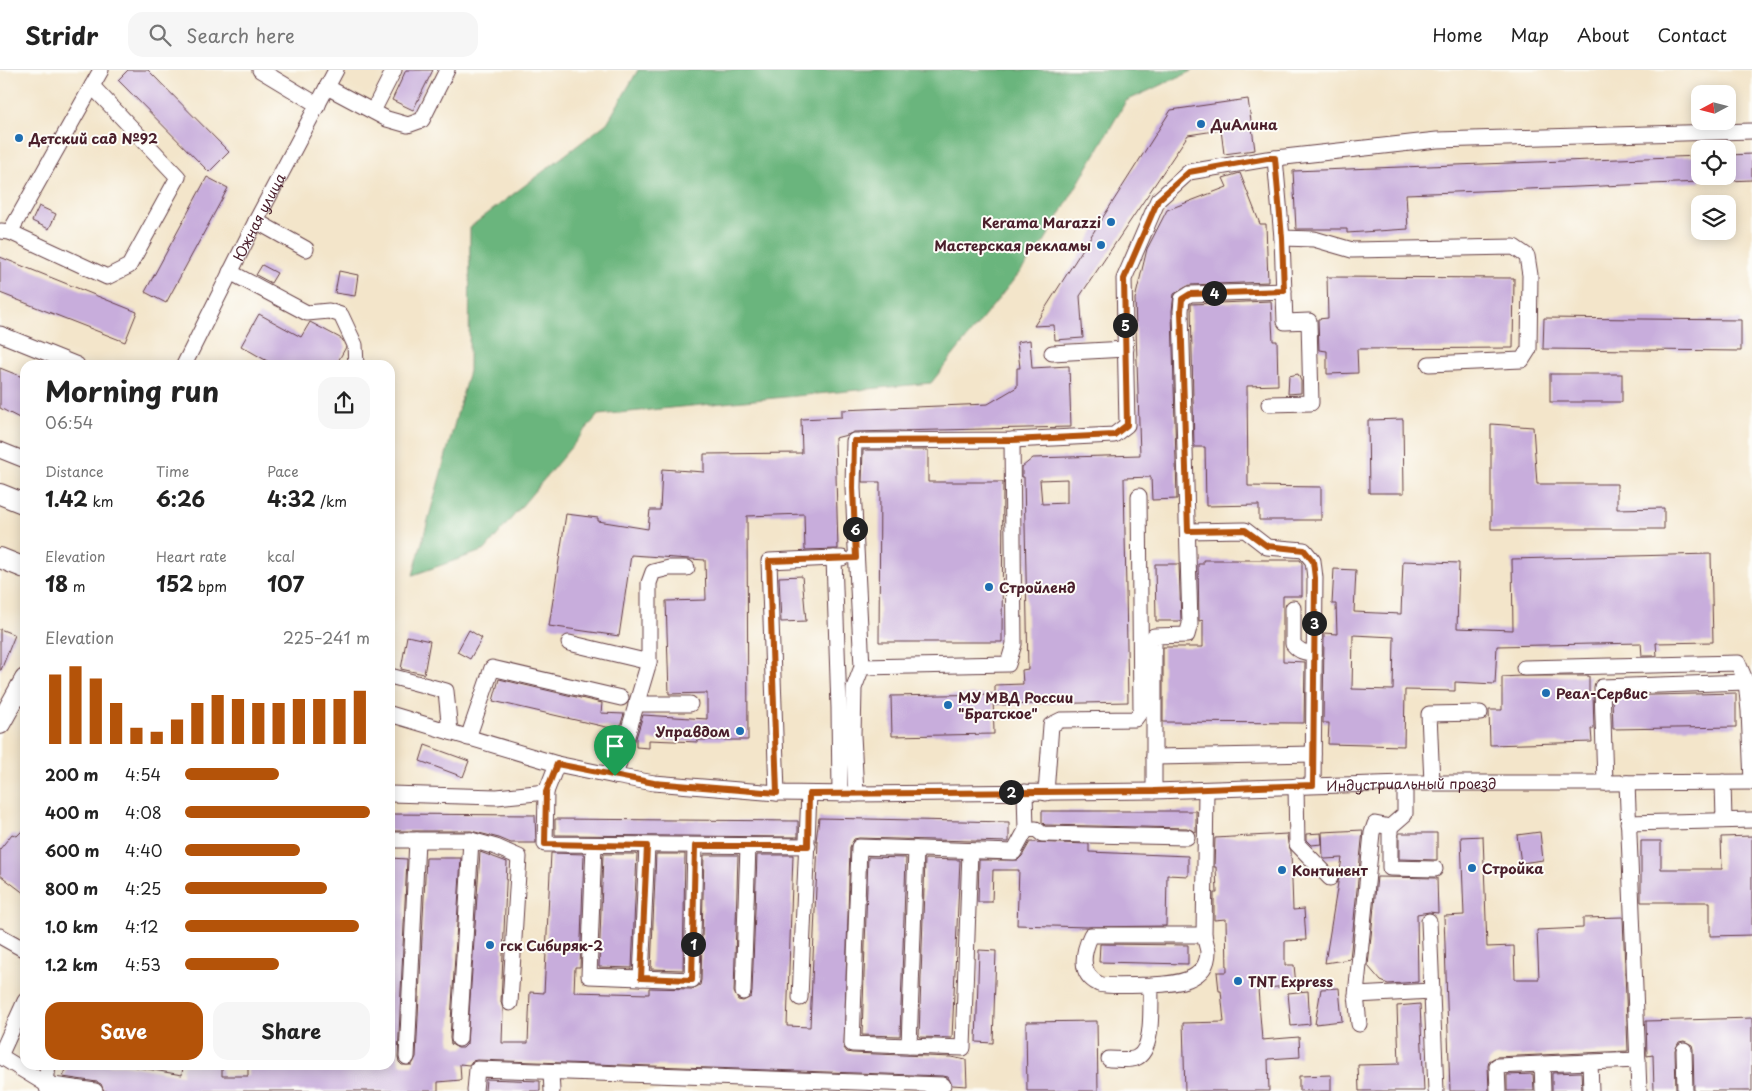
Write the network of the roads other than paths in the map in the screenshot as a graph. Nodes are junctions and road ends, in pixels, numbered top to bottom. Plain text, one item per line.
1 (100, 70) edge
2 (260, 70) edge
3 (336, 70) edge
4 (394, 70) edge
5 (447, 70) edge
6 (92, 86) junction
7 (327, 87) junction
8 (318, 105) junction
9 (373, 111) junction
10 (1752, 132) edge
11 (1275, 158) junction
12 (256, 221) junction
13 (5, 231) edge
14 (1282, 238) junction
15 (306, 249) dead end
16 (230, 272) junction
17 (1284, 291) junction
18 (0, 334) edge
19 (1126, 349) junction
20 (1052, 353) dead end
21 (65, 360) edge
22 (186, 360) edge
23 (356, 360) edge
24 (1429, 364) dead end
25 (1269, 404) dead end
26 (1012, 440) junction
27 (0, 450) edge
28 (20, 458) edge
29 (0, 494) edge
30 (1139, 496) dead end
31 (20, 502) edge
32 (1188, 531) junction
33 (0, 558) edge
34 (834, 558) junction
35 (856, 558) junction
36 (20, 566) edge
37 (687, 568) dead end
38 (1293, 608) dead end
39 (569, 643) dead end
40 (1314, 654) junction
41 (649, 662) junction
42 (862, 667) junction
43 (1524, 668) dead end
44 (395, 677) edge
45 (1746, 682) junction
46 (20, 688) edge
47 (854, 688) junction
48 (621, 698) dead end
49 (636, 704) junction
50 (690, 704) dead end
51 (839, 708) junction
52 (1751, 711) edge
53 (1480, 713) dead end
54 (395, 716) edge
55 (0, 724) edge
56 (450, 732) junction
57 (468, 738) junction
58 (1313, 754) junction
59 (1154, 757) junction
60 (557, 764) junction
61 (615, 776) junction
62 (1723, 782) junction
63 (1752, 782) edge
64 (1406, 783) junction
65 (1432, 783) junction
66 (1627, 783) junction
67 (1605, 784) junction
68 (1313, 785) junction
69 (1296, 786) junction
70 (1206, 790) junction
71 (1154, 791) junction
72 (546, 792) junction
73 (1025, 792) junction
74 (1046, 792) junction
75 (777, 793) junction
76 (395, 794) edge
77 (809, 794) junction
78 (840, 794) junction
79 (856, 794) junction
80 (1724, 820) junction
81 (1752, 820) edge
82 (1628, 823) junction
83 (1390, 827) junction
84 (1026, 830) junction
85 (1187, 837) dead end
86 (395, 840) edge
87 (417, 840) junction
88 (471, 840) junction
89 (594, 846) junction
90 (647, 846) junction
91 (695, 846) junction
92 (748, 846) junction
93 (808, 846) junction
94 (916, 849) junction
95 (970, 851) junction
96 (1435, 869) dead end
97 (1330, 878) dead end
98 (1429, 921) dead end
99 (1204, 935) junction
100 (0, 936) edge
101 (20, 947) edge
102 (641, 978) junction
103 (1151, 985) junction
104 (1432, 991) junction
105 (743, 992) dead end
106 (1356, 995) junction
107 (800, 998) dead end
108 (510, 1003) dead end
109 (20, 1012) edge
110 (1359, 1024) dead end
111 (460, 1039) dead end
112 (910, 1046) junction
113 (1684, 1050) dead end
114 (0, 1056) edge
115 (407, 1057) dead end
116 (1109, 1059) dead end
117 (1638, 1060) junction
118 (1590, 1062) junction
119 (1542, 1064) junction
120 (20, 1070) edge
121 (21, 1070) edge
122 (48, 1070) edge
123 (550, 1073) junction
124 (943, 1086) dead end
125 (47, 1088) edge
126 (96, 1091) edge
127 (475, 1091) edge
128 (552, 1091) edge
129 (1436, 1091) edge
130 (1498, 1091) edge
131 (1543, 1091) edge
132 (1591, 1091) edge
133 (1639, 1091) edge
134 (1685, 1091) edge

1 - 6 street
2 - 8 street
3 - 7 street, Южная улица
4 - 9 street
5 - 9 street
6 - 13 street
6 - 13 street
7 - 8 street, Южная улица
7 - 9 street
8 - 12 street, Южная улица
10 - 11 street
11 - 14 street
11 - 19 street
12 - 15 street
12 - 16 street, Южная улица
14 - 17 street
14 - 24 street
16 - 22 street, Южная улица
16 - 23 street
17 - 25 street
17 - 32 street
18 - 21 street
19 - 20 street
19 - 26 street
26 - 35 street
26 - 42 street
27 - 28 street
29 - 31 main road
30 - 74 street
32 - 40 street
32 - 59 street
33 - 36 main road
34 - 35 street
34 - 51 street
34 - 75 street
35 - 42 street
37 - 41 street
38 - 40 street
39 - 41 street
40 - 58 street
41 - 49 street
42 - 47 street
43 - 45 street
44 - 56 street
45 - 52 street
45 - 67 street
46 - 55 main road
47 - 51 street
47 - 79 street
48 - 57 street
49 - 50 street
49 - 61 street
51 - 78 street
52 - 63 street
53 - 65 street
54 - 56 street, Индустриальный проезд
56 - 57 street, Индустриальный проезд
57 - 60 street, Индустриальный проезд
58 - 59 street
58 - 68 street
59 - 71 street
60 - 61 street, Индустриальный проезд
60 - 72 street
61 - 75 street, Индустриальный проезд
62 - 63 street, Индустриальный проезд
62 - 66 street, Индустриальный проезд
62 - 80 street
64 - 65 street, Индустриальный проезд
64 - 68 street, Индустриальный проезд
64 - 83 street
65 - 67 street, Индустриальный проезд
66 - 67 street, Индустриальный проезд
66 - 82 street
68 - 69 street, Индустриальный проезд
69 - 70 street, Индустриальный проезд
69 - 97 street
70 - 71 street, Индустриальный проезд
70 - 99 street
71 - 74 street, Индустриальный проезд
72 - 76 street
72 - 89 street
73 - 74 street, Индустриальный проезд
73 - 79 street, Индустриальный проезд
73 - 84 street
75 - 77 street, Индустриальный проезд
77 - 78 street, Индустриальный проезд
77 - 93 street
78 - 79 street, Индустриальный проезд
80 - 81 street
80 - 82 street
82 - 117 street
83 - 96 street
83 - 106 street
84 - 85 street
84 - 95 street
86 - 87 street
87 - 88 street
87 - 115 street
88 - 108 street
88 - 111 street
89 - 90 street
89 - 102 street
90 - 91 street
90 - 102 street
91 - 92 street
91 - 102 street
92 - 93 street
92 - 105 street
93 - 107 street
94 - 95 street
94 - 112 street
94 - 112 street
95 - 112 street
98 - 104 street
99 - 103 street
99 - 103 street
100 - 101 street
103 - 116 street
104 - 106 street
104 - 129 street
106 - 110 street
109 - 114 street
113 - 134 street
114 - 120 street
117 - 118 street
117 - 133 street
118 - 119 street
118 - 132 street
119 - 130 street
119 - 131 street
121 - 125 street
122 - 125 street
123 - 124 street
123 - 127 street
123 - 128 street
125 - 126 street

